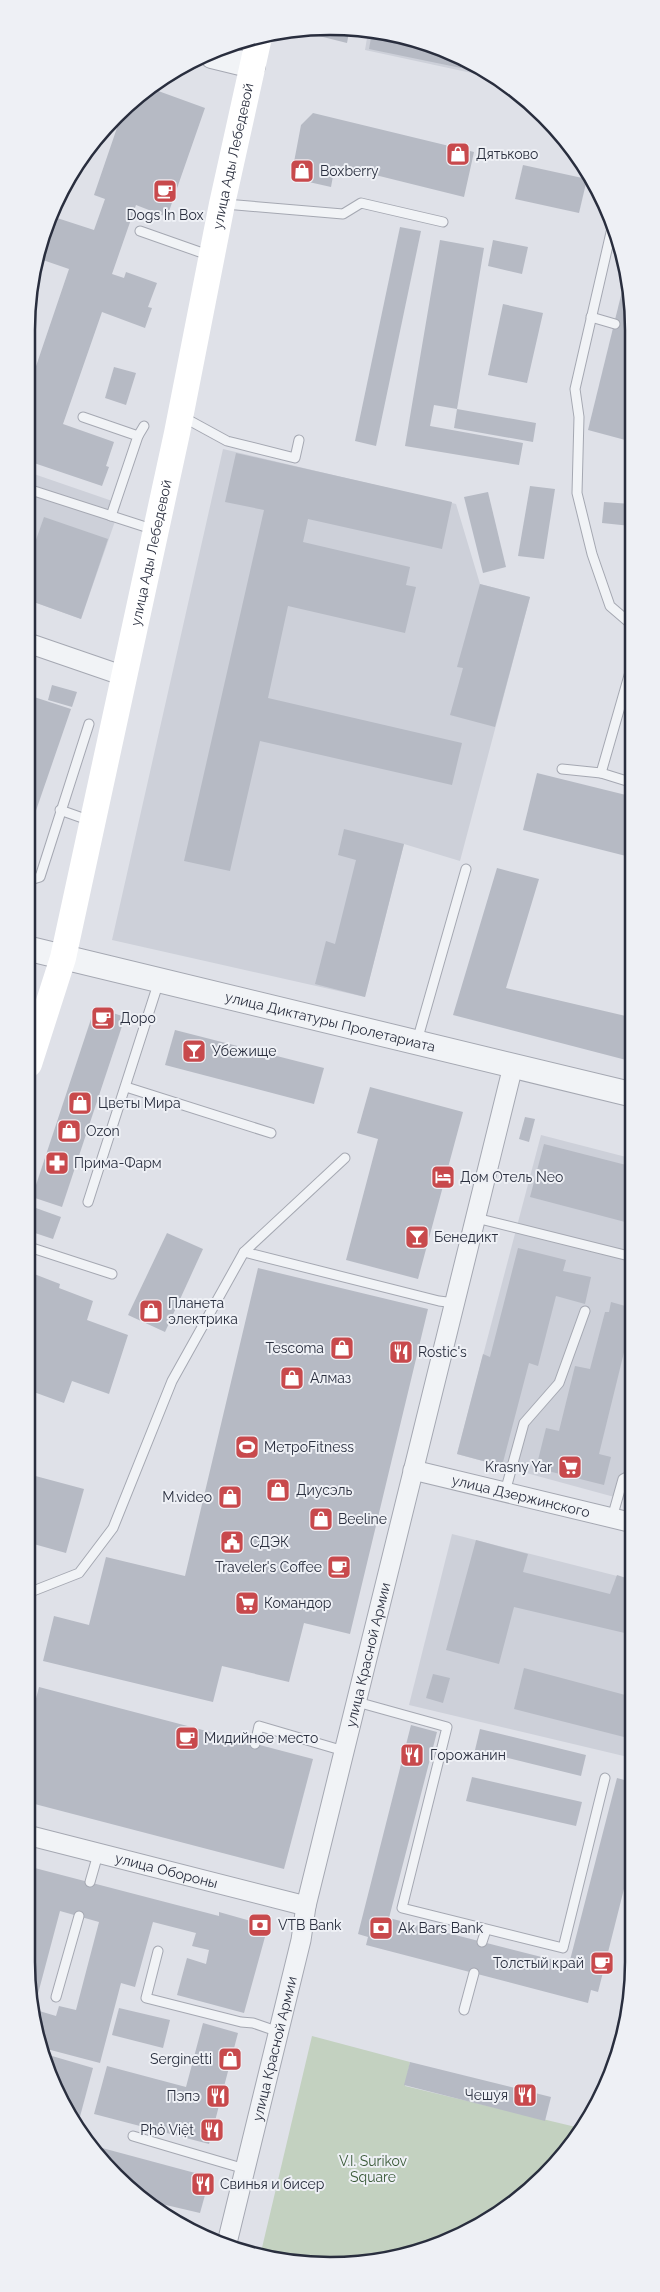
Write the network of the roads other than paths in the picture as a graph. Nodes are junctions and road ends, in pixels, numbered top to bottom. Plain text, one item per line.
1 (258, 44) edge
2 (217, 57) edge
3 (253, 66) junction
4 (222, 204) junction
5 (444, 222) dead end
6 (140, 232) dead end
7 (610, 238) edge
8 (212, 256) junction
9 (592, 317) junction
10 (615, 324) dead end
11 (180, 416) junction
12 (83, 417) dead end
13 (144, 426) dead end
14 (138, 436) junction
15 (299, 440) dead end
16 (35, 491) edge
17 (111, 516) junction
18 (156, 530) junction
19 (625, 619) edge
20 (35, 645) edge
21 (124, 676) junction
22 (625, 689) edge
23 (89, 724) dead end
24 (562, 769) dead end
25 (601, 773) junction
26 (625, 780) edge
27 (60, 810) junction
28 (93, 822) junction
29 (466, 869) dead end
30 (35, 878) edge
31 (35, 951) edge
32 (63, 958) junction
33 (159, 981) junction
34 (416, 1043) junction
35 (35, 1045) edge
36 (513, 1066) junction
37 (126, 1087) junction
38 (625, 1093) edge
39 (271, 1133) dead end
40 (345, 1158) dead end
41 (88, 1202) dead end
42 (476, 1218) junction
43 (35, 1249) edge
44 (244, 1252) junction
45 (625, 1255) edge
46 (112, 1274) dead end
47 (455, 1303) junction
48 (585, 1311) dead end
49 (413, 1470) junction
50 (625, 1478) edge
51 (504, 1492) junction
52 (620, 1520) edge
53 (35, 1590) edge
54 (357, 1702) junction
55 (255, 1744) dead end
56 (344, 1751) junction
57 (605, 1778) dead end
58 (35, 1837) edge
59 (98, 1854) junction
60 (90, 1882) dead end
61 (306, 1906) junction
62 (79, 1916) dead end
63 (486, 1930) junction
64 (482, 1942) dead end
65 (158, 1951) dead end
66 (474, 1973) dead end
67 (56, 1997) dead end
68 (464, 2010) dead end
69 (279, 2032) junction
70 (133, 2136) dead end
71 (245, 2169) junction
72 (228, 2239) edge

1 - 3 main road, улица Ады Лебедевой
2 - 3 street
3 - 4 main road, улица Ады Лебедевой
4 - 5 lane
4 - 8 main road, улица Ады Лебедевой
6 - 8 lane
7 - 9 lane
8 - 11 main road, улица Ады Лебедевой
9 - 10 lane
9 - 19 lane
11 - 15 lane
11 - 18 main road, улица Ады Лебедевой
12 - 14 lane
13 - 14 lane
14 - 17 lane
16 - 17 lane
17 - 18 lane
18 - 21 main road, улица Ады Лебедевой
20 - 21 street
21 - 28 main road, улица Ады Лебедевой
22 - 25 lane
23 - 27 lane
24 - 25 lane
25 - 26 lane
27 - 28 lane
27 - 30 lane
28 - 32 main road, улица Ады Лебедевой
29 - 34 lane
31 - 32 street, улица Диктатуры Пролетариата
32 - 33 street, улица Диктатуры Пролетариата
32 - 35 main road, улица Ады Лебедевой
33 - 34 street, улица Диктатуры Пролетариата
33 - 37 lane
34 - 36 street, улица Диктатуры Пролетариата
36 - 38 street, улица Диктатуры Пролетариата
36 - 42 street, улица Красной Армии
37 - 39 lane
37 - 41 lane
40 - 44 lane
42 - 45 lane
42 - 47 street, улица Красной Армии
43 - 46 lane
44 - 47 lane
44 - 53 lane
47 - 49 street, улица Красной Армии
48 - 51 lane
49 - 51 street, улица Дзержинского
49 - 54 street, улица Красной Армии
50 - 52 lane
51 - 52 street, улица Дзержинского
54 - 56 street, улица Красной Армии
54 - 63 lane
55 - 56 lane
56 - 61 street, улица Красной Армии
57 - 63 lane
58 - 59 street, улица Обороны
59 - 60 lane
59 - 61 street, улица Обороны
61 - 69 street, улица Красной Армии
62 - 67 lane
63 - 64 lane
65 - 69 lane
66 - 68 lane
69 - 71 street, улица Красной Армии
70 - 71 lane
71 - 72 street, улица Красной Армии

